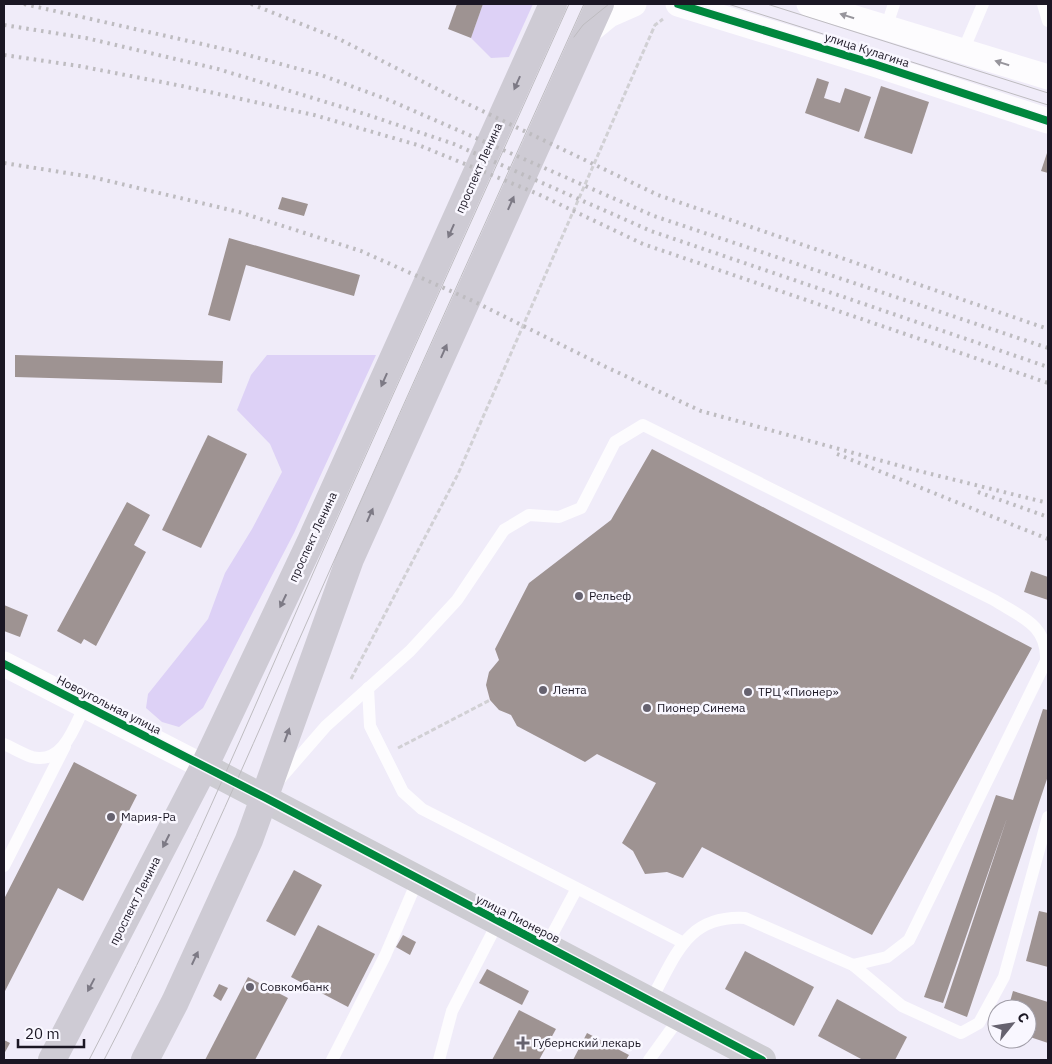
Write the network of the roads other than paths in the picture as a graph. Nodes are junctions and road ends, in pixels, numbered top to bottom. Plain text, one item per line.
1 (553, 4) edge
2 (600, 4) edge
3 (634, 4) edge
4 (678, 4) edge
5 (809, 4) edge
6 (894, 4) edge
7 (983, 4) edge
8 (1043, 4) edge
9 (1048, 21) edge
10 (886, 28) junction
11 (581, 45) junction
12 (963, 51) junction
13 (874, 64) junction
14 (1048, 76) edge
15 (952, 89) junction
16 (1048, 121) edge
17 (4, 664) edge
18 (368, 688) junction
19 (85, 705) junction
20 (4, 744) edge
21 (65, 746) junction
22 (204, 767) junction
23 (264, 797) junction
24 (1048, 816) edge
25 (4, 866) edge
26 (418, 879) junction
27 (576, 890) junction
28 (498, 922) junction
29 (684, 943) junction
30 (546, 946) junction
31 (854, 965) junction
32 (651, 1000) junction
33 (680, 1016) junction
34 (52, 1060) edge
35 (145, 1060) edge
36 (332, 1060) edge
37 (439, 1060) edge
38 (649, 1060) edge
39 (762, 1060) edge

1 -> 22 main road, проспект Ленина
2 - 11 main road
3 - 11 street
4 - 13 street, улица Кулагина
10 -> 5 street
6 - 10 lane
7 - 12 lane
8 - 9 lane
10 - 12 street
10 - 13 street
23 -> 11 main road
14 -> 12 street
12 - 15 street
13 - 15 street, улица Кулагина
15 - 16 street, улица Кулагина
17 - 19 street, Новоугольная улица
18 - 23 lane
18 - 27 lane
18 - 31 lane
19 - 21 lane
19 - 22 street, Новоугольная улица
20 - 21 lane
21 - 25 lane
22 - 23 street, улица Пионеров
22 -> 34 main road, проспект Ленина
23 - 26 street, улица Пионеров
35 -> 23 main road
24 - 31 lane
26 - 28 street, улица Пионеров
26 - 36 lane
27 - 29 lane
27 - 30 lane
28 - 30 street, улица Пионеров
28 - 37 lane
29 - 31 lane
29 - 32 lane
30 - 32 street, улица Пионеров
32 - 33 street, улица Пионеров
33 - 38 lane
33 - 39 street, улица Пионеров

